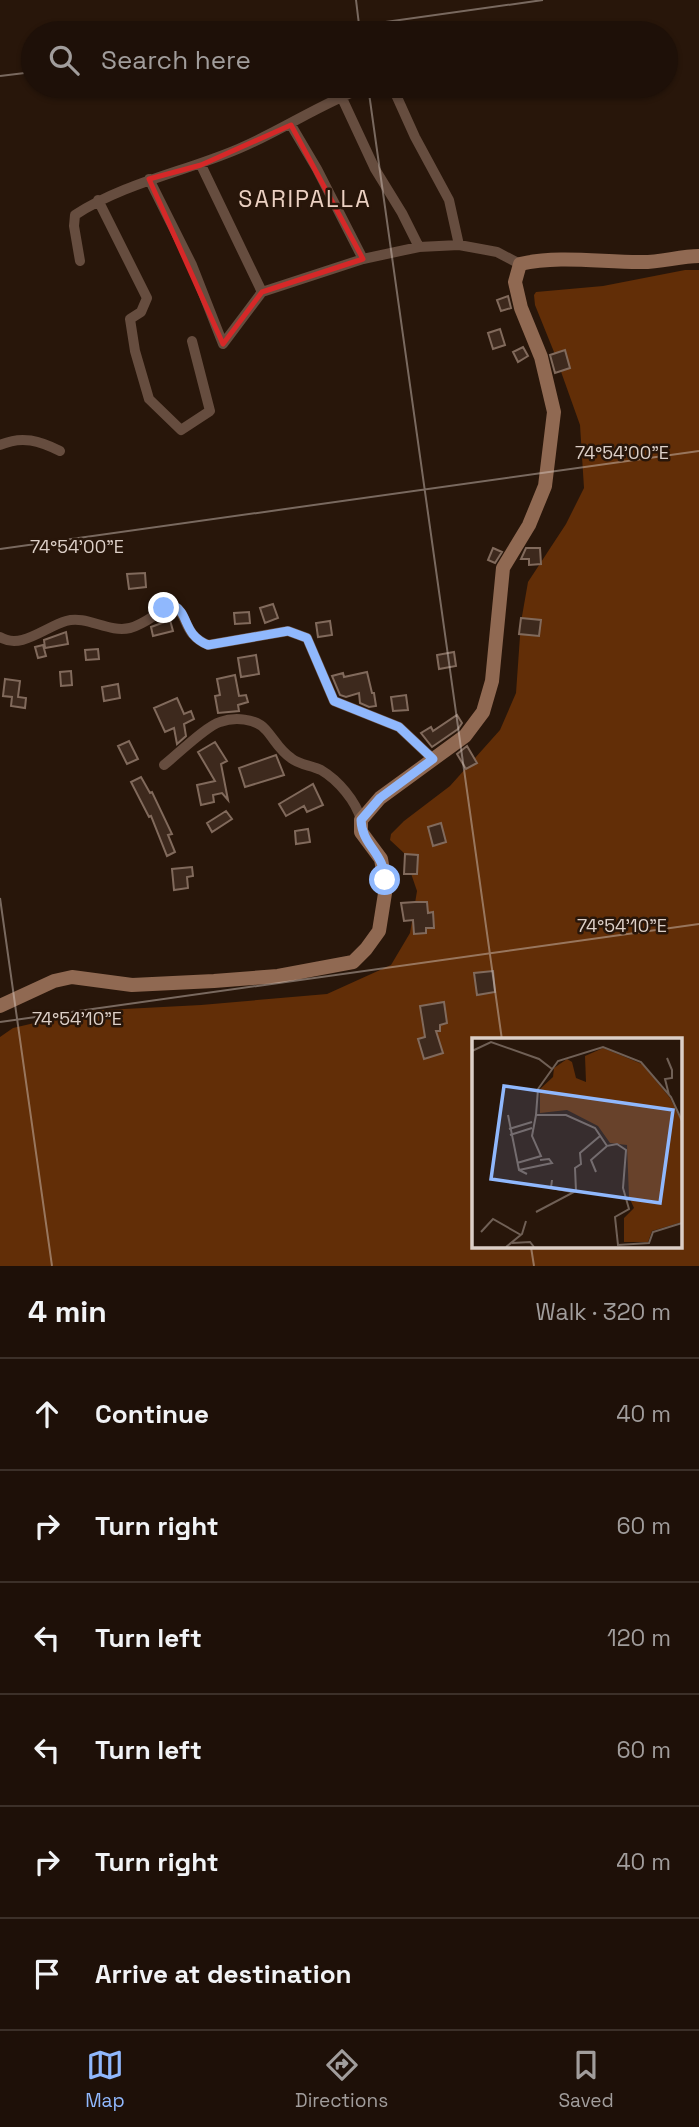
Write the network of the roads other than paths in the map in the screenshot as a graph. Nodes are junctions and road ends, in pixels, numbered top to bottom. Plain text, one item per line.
1 (338, 98) edge
2 (342, 98) edge
3 (397, 98) edge
4 (291, 125) junction
5 (201, 164) junction
6 (149, 179) junction
7 (98, 200) junction
8 (459, 245) junction
9 (419, 247) junction
10 (699, 256) edge
11 (363, 259) junction
12 (80, 261) dead end
13 (520, 264) junction
14 (262, 292) junction
15 (192, 341) dead end
16 (0, 445) edge
17 (60, 451) dead end
18 (0, 637) edge
19 (433, 759) junction
20 (164, 765) dead end
21 (361, 820) junction
22 (0, 1006) edge

1 - 4 street
2 - 9 street
3 - 8 street
4 - 5 street
4 - 11 street
5 - 6 street
5 - 14 street
6 - 7 street
6 - 14 street
7 - 12 street
7 - 15 street
8 - 9 street
8 - 13 street
9 - 11 street
10 - 13 street
11 - 14 street
13 - 19 street
16 - 17 street
18 - 19 street
19 - 21 street
20 - 21 street
21 - 22 street

